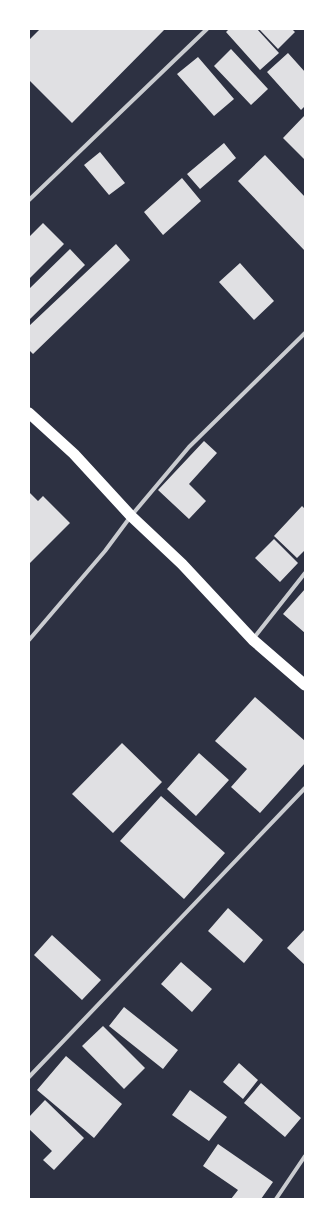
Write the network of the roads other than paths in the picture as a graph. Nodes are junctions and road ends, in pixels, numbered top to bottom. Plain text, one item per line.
1 (207, 29) edge
2 (29, 200) edge
3 (305, 333) edge
4 (29, 413) edge
5 (131, 516) junction
6 (305, 573) edge
7 (29, 640) edge
8 (253, 640) junction
9 (305, 685) edge
10 (305, 788) edge
11 (29, 1077) edge
12 (305, 1156) edge
13 (276, 1199) edge

1 - 2 street
3 - 5 street
4 - 5 highway
5 - 7 street
5 - 8 highway
6 - 8 street
8 - 9 highway
10 - 11 street
12 - 13 street

